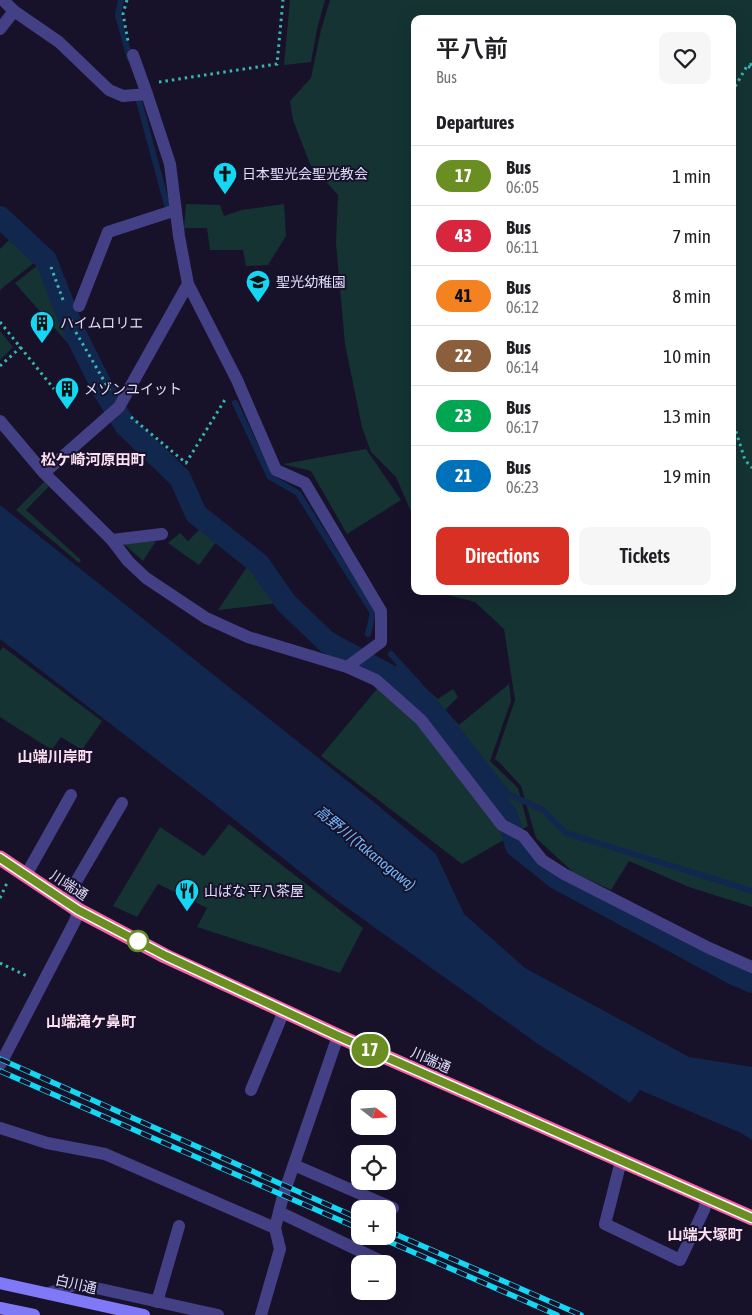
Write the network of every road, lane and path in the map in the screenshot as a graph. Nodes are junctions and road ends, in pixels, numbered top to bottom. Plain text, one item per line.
1 (3, 0) edge
2 (127, 0) edge
3 (283, 0) edge
4 (14, 11) junction
5 (0, 29) edge
6 (133, 55) joint
7 (752, 64) edge
8 (747, 66) junction
9 (752, 68) edge
10 (736, 85) edge
11 (145, 89) junction
12 (176, 210) junction
13 (51, 268) dead end
14 (188, 284) junction
15 (64, 303) dead end
16 (73, 309) joint
17 (0, 322) edge
18 (21, 348) junction
19 (0, 366) edge
20 (237, 380) junction
21 (54, 389) dead end
22 (116, 410) junction
23 (0, 421) edge
24 (736, 432) edge
25 (752, 468) edge
26 (44, 473) junction
27 (162, 534) dead end
28 (112, 540) junction
29 (350, 664) junction
30 (71, 795) dead end
31 (122, 803) dead end
32 (0, 858) edge
33 (26, 876) junction
34 (8, 881) dead end
35 (0, 898) edge
36 (78, 910) junction
37 (0, 962) edge
38 (752, 967) edge
39 (43, 984) junction
40 (284, 1011) junction
41 (338, 1036) junction
42 (4, 1048) edge
43 (0, 1065) edge
44 (251, 1090) dead end
45 (0, 1128) edge
46 (621, 1161) junction
47 (294, 1165) junction
48 (708, 1199) junction
49 (375, 1200) edge
50 (279, 1212) junction
51 (752, 1218) edge
52 (179, 1226) dead end
53 (275, 1228) junction
54 (369, 1255) edge
55 (0, 1283) edge
56 (49, 1293) junction
57 (157, 1302) junction
58 (0, 1308) edge
59 (34, 1315) edge
60 (144, 1315) edge
61 (218, 1315) edge
62 (261, 1315) edge

1 - 4 street
2 - 6 path
3 - 11 path
4 - 5 street
4 - 11 street
6 - 11 street
7 - 8 path
8 - 9 path
8 - 10 path
11 - 12 street
12 - 14 street
12 - 16 street
13 - 15 path
14 - 20 street
14 - 22 street
16 - 22 path
17 - 18 path
18 - 19 path
18 - 21 path
20 - 22 path
20 - 29 street
22 - 26 street
23 - 26 street
24 - 25 path
26 - 28 street
27 - 28 street
28 - 29 street
29 - 38 street
30 - 33 street
31 - 36 street
32 - 33 highway, 川端通
33 - 36 highway, 川端通
34 - 35 path
36 - 39 street
36 - 40 highway, 川端通
37 - 39 path
39 - 42 street
40 - 41 highway, 川端通
40 - 44 street
41 - 46 highway, 川端通
41 - 47 street
42 - 43 street
45 - 53 street
46 - 48 highway, 川端通
46 - 48 street
47 - 49 street
47 - 50 street
48 - 51 highway, 川端通
50 - 53 street
50 - 54 street
52 - 57 street
53 - 62 street
55 - 56 street, 白川通
56 - 57 street
56 - 60 street, 白川通
57 - 61 street
58 - 59 street

